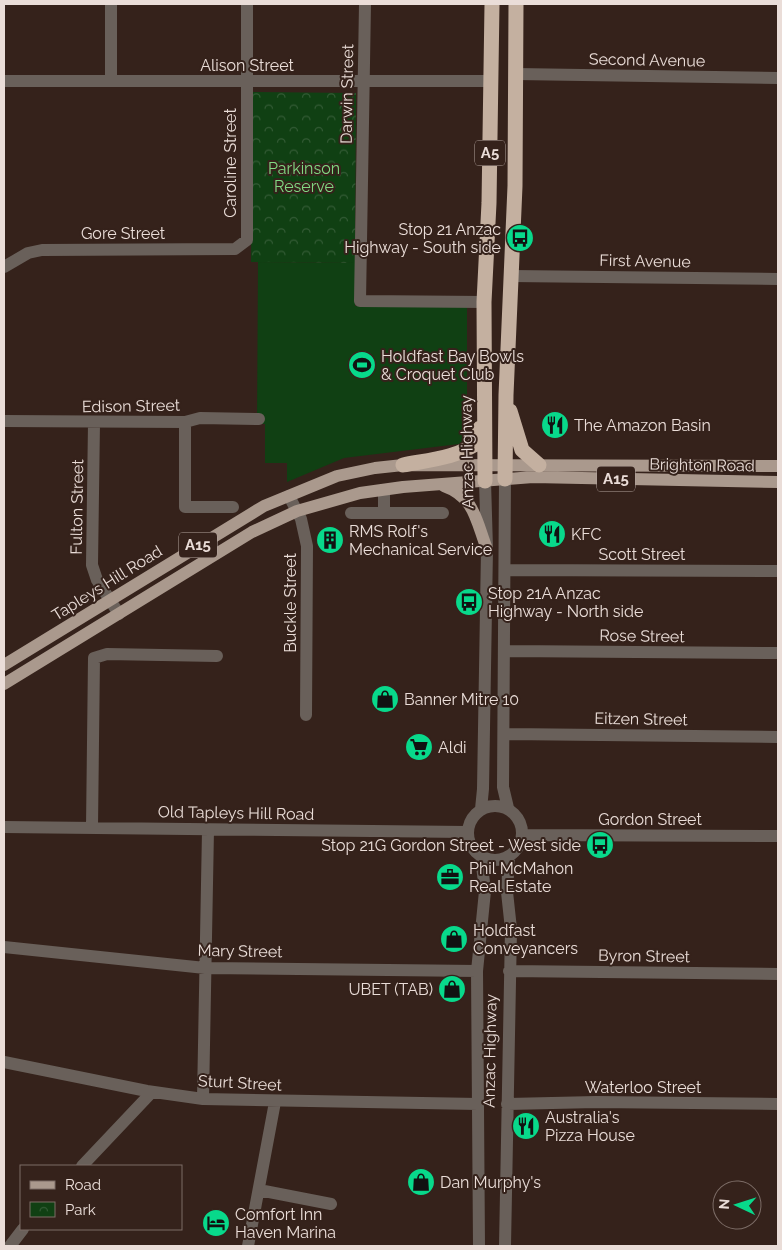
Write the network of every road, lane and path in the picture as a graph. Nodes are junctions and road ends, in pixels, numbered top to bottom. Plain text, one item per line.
1 (111, 4) edge
2 (247, 4) edge
3 (365, 4) edge
4 (492, 4) edge
5 (516, 4) edge
6 (516, 74) junction
7 (778, 78) edge
8 (4, 81) edge
9 (111, 81) junction
10 (246, 81) junction
11 (490, 81) junction
12 (364, 82) junction
13 (515, 162) junction
14 (490, 167) junction
15 (515, 186) junction
16 (489, 203) junction
17 (244, 244) joint
18 (4, 267) edge
19 (511, 276) junction
20 (778, 279) edge
21 (484, 302) junction
22 (506, 395) junction
23 (483, 408) junction
24 (259, 419) dead end
25 (4, 421) edge
26 (185, 422) junction
27 (94, 423) junction
28 (403, 465) junction
29 (484, 465) junction
30 (539, 465) junction
31 (778, 466) edge
32 (506, 472) junction
33 (485, 481) junction
34 (778, 482) edge
35 (442, 485) junction
36 (384, 490) junction
37 (289, 496) junction
38 (232, 507) dead end
39 (297, 512) junction
40 (443, 512) dead end
41 (351, 513) dead end
42 (384, 513) junction
43 (487, 549) junction
44 (505, 570) junction
45 (778, 571) edge
46 (111, 600) junction
47 (119, 614) junction
48 (505, 651) junction
49 (778, 653) edge
50 (217, 656) dead end
51 (4, 665) edge
52 (4, 684) edge
53 (306, 715) dead end
54 (504, 734) junction
55 (778, 737) edge
56 (508, 808) junction
57 (481, 809) junction
58 (4, 827) edge
59 (92, 827) junction
60 (208, 830) junction
61 (467, 832) junction
62 (522, 835) junction
63 (778, 836) edge
64 (509, 856) junction
65 (481, 857) junction
66 (4, 947) edge
67 (206, 968) junction
68 (477, 971) junction
69 (509, 971) junction
70 (778, 974) edge
71 (4, 1062) edge
72 (152, 1092) junction
73 (203, 1099) junction
74 (275, 1102) junction
75 (478, 1104) junction
76 (507, 1104) junction
77 (778, 1104) edge
78 (83, 1165) edge
79 (259, 1190) junction
80 (331, 1204) dead end
81 (22, 1230) edge
82 (10, 1246) edge
83 (248, 1246) edge
84 (479, 1246) edge
85 (505, 1246) edge

1 - 9 street
2 - 10 street, Caroline Street
3 - 12 street, Darwin Street
4 - 11 highway, Anzac Highway / A5
5 - 6 highway, A5
6 - 7 street, Second Avenue
6 - 13 highway, A5
8 - 9 street, Alison Street
9 - 10 street, Alison Street
10 - 12 street, Alison Street
10 - 17 street, Caroline Street
11 - 12 street, Alison Street
11 - 14 highway, Anzac Highway / A5
12 - 21 street, Darwin Street
13 - 14 highway
13 - 15 highway, A5
14 - 16 highway, Anzac Highway / A5
15 - 16 highway
15 - 19 highway, A5
16 - 21 highway, Anzac Highway / A5
17 - 18 street, Gore Street
19 - 20 street, First Avenue
19 - 22 highway, A5
21 - 23 highway, Anzac Highway / A5
22 - 30 highway
22 - 32 highway, A5
23 - 28 highway
23 - 29 highway, Anzac Highway / A5
24 - 26 street, Edison Street
25 - 27 street, Edison Street
26 - 27 street, Edison Street
26 - 38 street
27 - 46 street, Fulton Street
28 - 29 main road, Tapleys Hill Road / A15
28 - 37 main road, Tapleys Hill Road / A15
29 - 32 main road, A15
29 - 33 highway, Anzac Highway / A5
30 - 31 main road, Brighton Road / A15
30 - 32 main road, Brighton Road / A15
32 - 33 main road, A15
32 - 34 main road, Brighton Road / A15
32 - 44 street
33 - 35 main road, Tapleys Hill Road / A15
33 - 43 street, Anzac Highway
35 - 36 main road, Tapleys Hill Road / A15
35 - 43 main road
36 - 39 main road, Tapleys Hill Road / A15
36 - 42 street
37 - 39 street, Buckle Street
37 - 46 main road, Tapleys Hill Road / A15
39 - 47 main road, Tapleys Hill Road / A15
39 - 53 street, Buckle Street
40 - 42 street
41 - 42 street
43 - 57 street, Anzac Highway
44 - 45 street, Scott Street
44 - 48 street
46 - 47 street, Fulton Street
46 - 51 main road, Tapleys Hill Road / A15
47 - 52 main road, Tapleys Hill Road / A15
48 - 49 street, Rose Street
48 - 54 street
50 - 59 street
54 - 55 street, Eitzen Street
54 - 56 street
56 - 57 street
56 - 62 street
57 - 61 street
58 - 59 street, Old Tapleys Hill Road
59 - 60 street, Old Tapleys Hill Road
60 - 61 street, Old Tapleys Hill Road
60 - 67 street
61 - 65 street
62 - 63 street, Gordon Street
62 - 64 street
64 - 65 street
64 - 69 street, Anzac Highway
65 - 68 street, Anzac Highway
66 - 67 street, Mary Street
67 - 68 street, Mary Street
67 - 73 street
68 - 75 street, Anzac Highway
69 - 70 street, Byron Street
69 - 76 street, Anzac Highway
71 - 72 street, Sturt Street
72 - 73 street, Sturt Street
72 - 78 street
73 - 74 street, Sturt Street
74 - 75 street, Sturt Street
74 - 79 street
75 - 84 street, Anzac Highway
76 - 77 street, Waterloo Street
76 - 85 street, Anzac Highway
79 - 80 street
79 - 83 street
81 - 82 street

